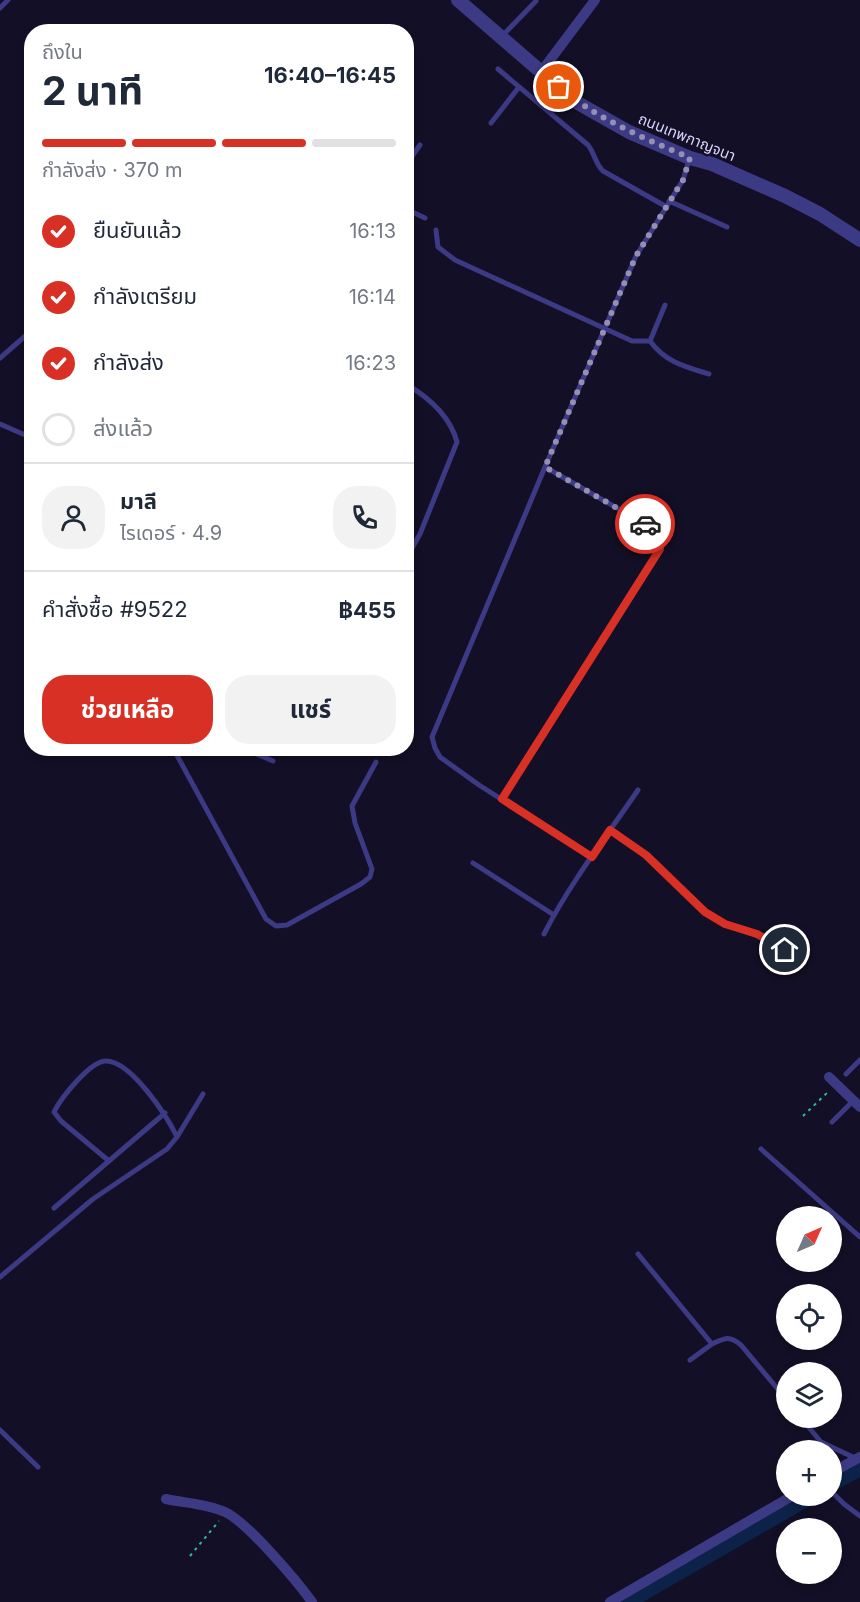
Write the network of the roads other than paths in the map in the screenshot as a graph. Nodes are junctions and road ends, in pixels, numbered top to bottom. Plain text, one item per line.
1 (8, 0) edge
2 (458, 0) edge
3 (595, 0) edge
4 (536, 1) edge
5 (0, 8) edge
6 (501, 37) junction
7 (498, 69) dead end
8 (541, 72) junction
9 (519, 87) junction
10 (491, 123) dead end
11 (420, 144) dead end
12 (414, 153) edge
13 (690, 158) junction
14 (667, 204) junction
15 (414, 213) edge
16 (425, 218) dead end
17 (727, 227) dead end
18 (436, 230) dead end
19 (860, 240) edge
20 (664, 305) dead end
21 (605, 329) junction
22 (24, 337) edge
23 (650, 341) junction
24 (0, 358) edge
25 (709, 374) dead end
26 (414, 390) edge
27 (0, 424) edge
28 (24, 434) edge
29 (545, 467) junction
30 (414, 544) edge
31 (177, 756) edge
32 (261, 756) edge
33 (273, 761) dead end
34 (376, 762) dead end
35 (638, 790) dead end
36 (502, 799) junction
37 (610, 830) junction
38 (592, 857) junction
39 (473, 863) dead end
40 (554, 915) junction
41 (544, 934) dead end
42 (801, 960) dead end
43 (860, 1060) edge
44 (846, 1074) dead end
45 (832, 1081) road end
46 (204, 1094) dead end
47 (857, 1104) edge
48 (165, 1113) junction
49 (832, 1122) dead end
50 (177, 1137) junction
51 (760, 1149) dead end
52 (109, 1161) junction
53 (54, 1208) dead end
54 (860, 1237) edge
55 (638, 1254) dead end
56 (0, 1277) edge
57 (712, 1344) junction
58 (690, 1360) dead end
59 (776, 1387) edge
60 (809, 1428) edge
61 (0, 1430) edge
62 (819, 1440) edge
63 (842, 1451) edge
64 (858, 1458) edge
65 (38, 1467) dead end
66 (842, 1467) edge
67 (166, 1499) dead end
68 (842, 1502) edge
69 (776, 1505) edge
70 (860, 1516) edge
71 (312, 1602) edge
72 (610, 1602) edge

1 - 5 lane
2 - 6 street, ถนนเทพกาญจนา
3 - 8 street
4 - 6 lane
6 - 8 street, ถนนเทพกาญจนา
7 - 9 lane
8 - 13 street, ถนนเทพกาญจนา
9 - 10 lane
9 - 14 lane
11 - 12 lane
13 - 14 lane
13 - 19 street, ถนนเทพกาญจนา
14 - 17 lane
14 - 21 lane
15 - 16 lane
18 - 21 lane
20 - 23 lane
21 - 23 lane
21 - 29 lane
22 - 24 lane
23 - 25 lane
26 - 30 lane
27 - 28 lane
29 - 36 lane
29 - 36 lane
31 - 34 lane
32 - 33 lane
35 - 37 lane
36 - 38 lane
37 - 38 lane
37 - 42 lane
38 - 40 lane
39 - 40 lane
40 - 41 lane
43 - 44 lane
45 - 47 street
46 - 50 lane
47 - 49 lane
48 - 50 lane
48 - 52 lane
48 - 52 lane
50 - 56 lane
51 - 54 lane
52 - 53 lane
55 - 57 lane
57 - 58 lane
57 - 59 lane
60 - 62 lane
61 - 65 lane
63 - 64 lane
64 - 66 street
67 - 71 street
68 - 70 lane
69 - 72 street

